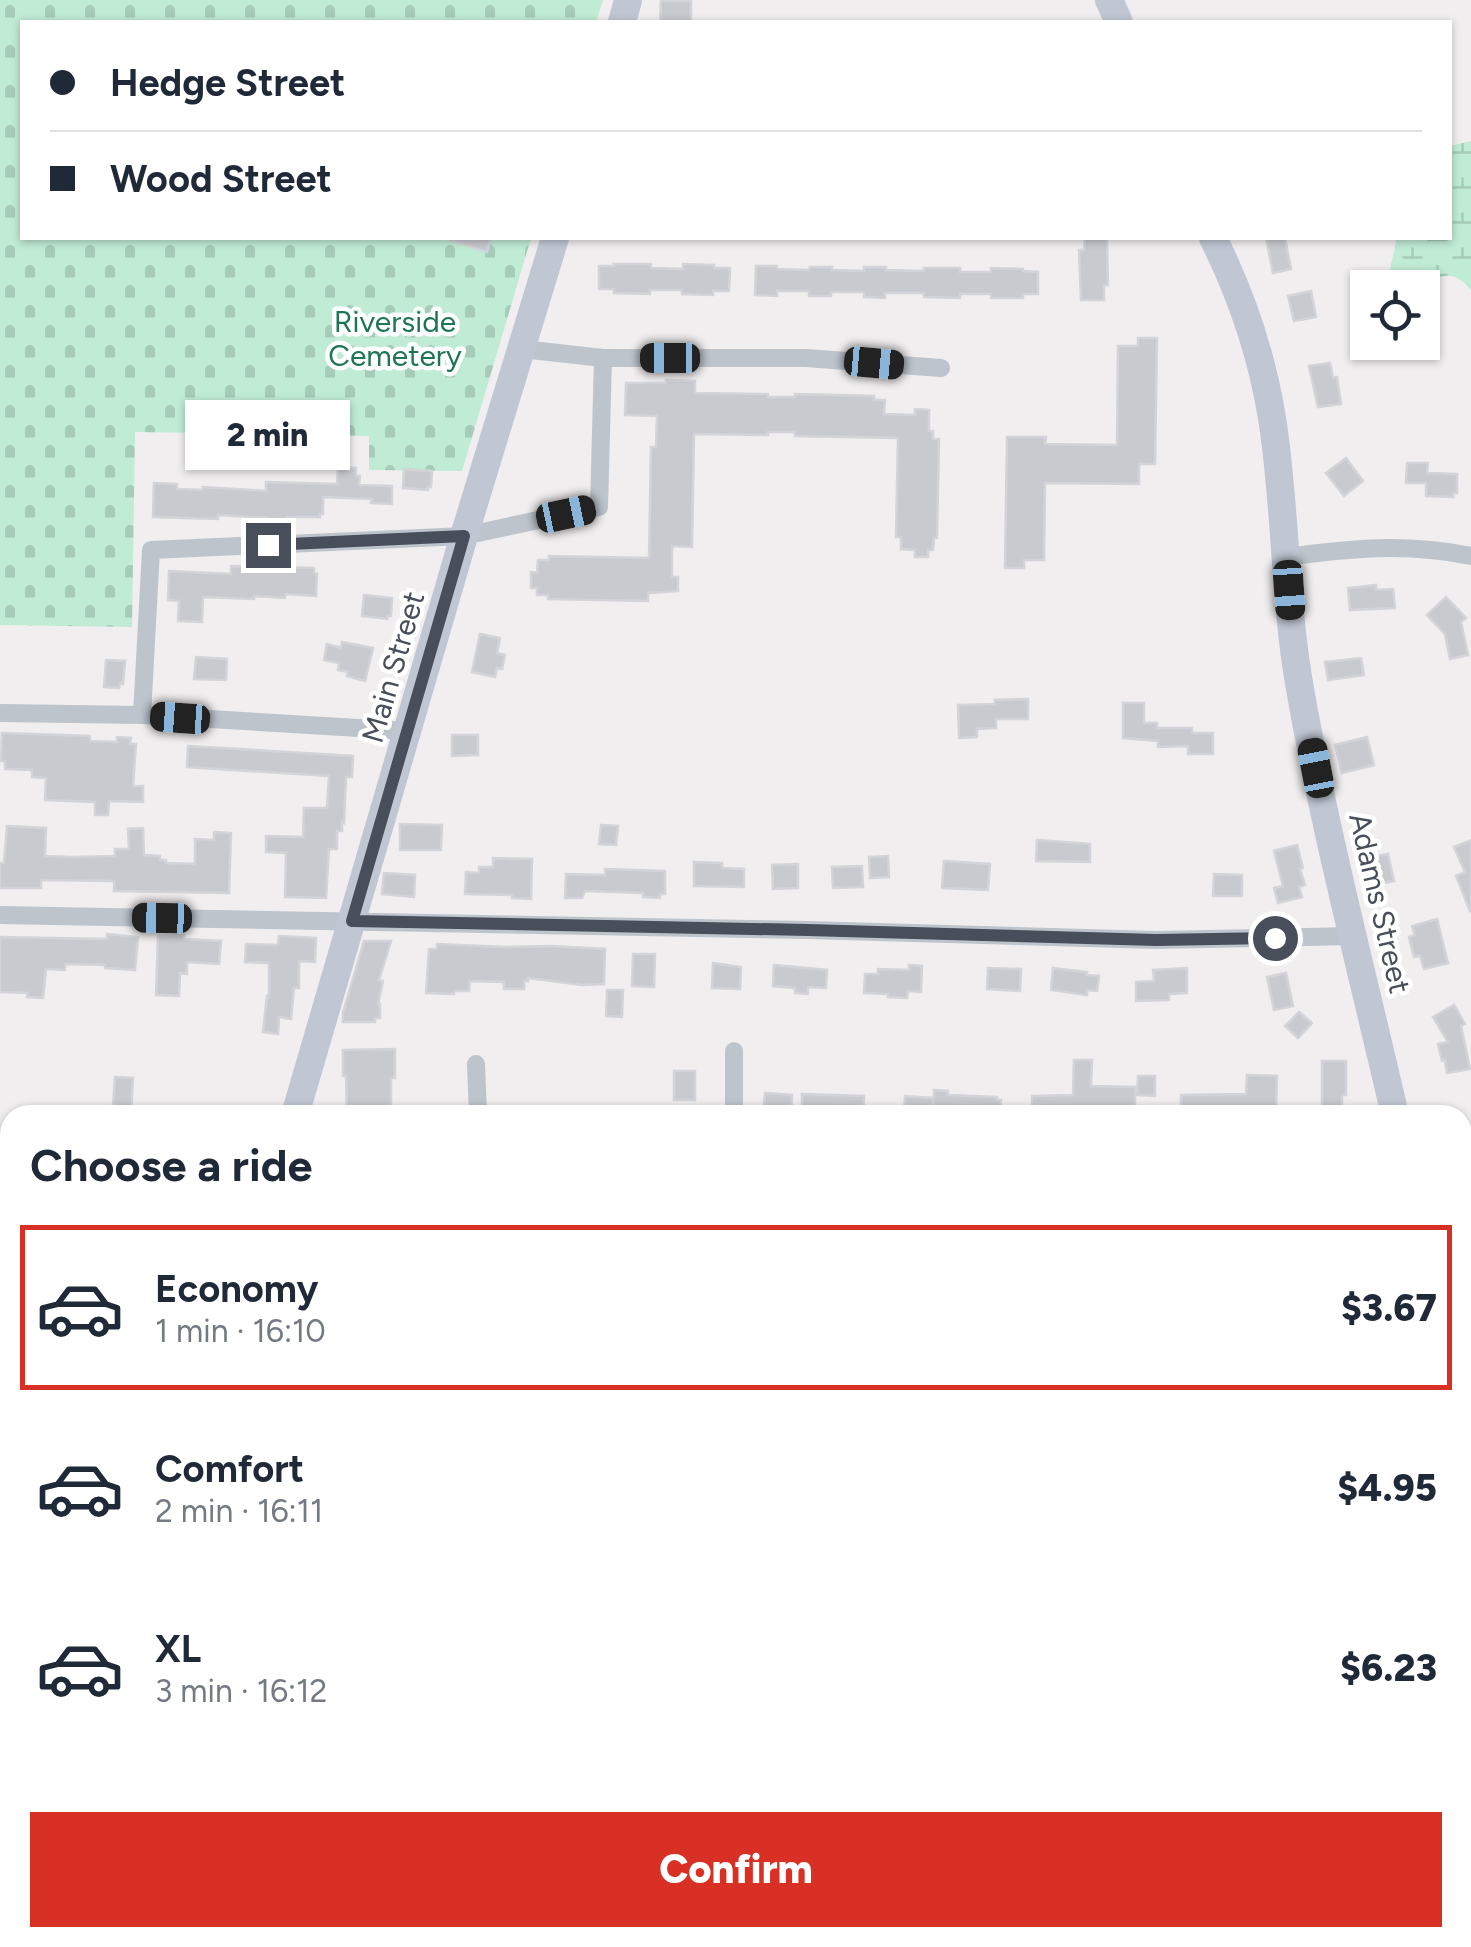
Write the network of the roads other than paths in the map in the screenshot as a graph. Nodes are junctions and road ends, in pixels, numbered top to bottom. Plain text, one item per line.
1 (554, 240) edge
2 (1214, 240) edge
3 (522, 349) junction
4 (602, 358) junction
5 (941, 368) dead end
6 (464, 536) junction
7 (1471, 556) edge
8 (1287, 557) junction
9 (0, 714) edge
10 (142, 715) junction
11 (408, 731) junction
12 (0, 915) edge
13 (352, 921) junction
14 (1354, 936) junction
15 (734, 1051) dead end
16 (476, 1064) dead end
17 (298, 1105) edge
18 (478, 1105) edge
19 (734, 1105) edge
20 (1393, 1105) edge

1 - 3 main road, Main Street
2 - 8 main road, Adams Street
3 - 4 street
3 - 6 main road, Main Street
4 - 5 street
4 - 6 street
6 - 10 street
6 - 11 main road, Main Street
7 - 8 street
8 - 14 main road, Adams Street
9 - 10 street
10 - 11 street
11 - 13 main road, Main Street
12 - 13 street
13 - 14 street
13 - 17 main road, Main Street
14 - 20 main road, Adams Street
15 - 19 street
16 - 18 street

